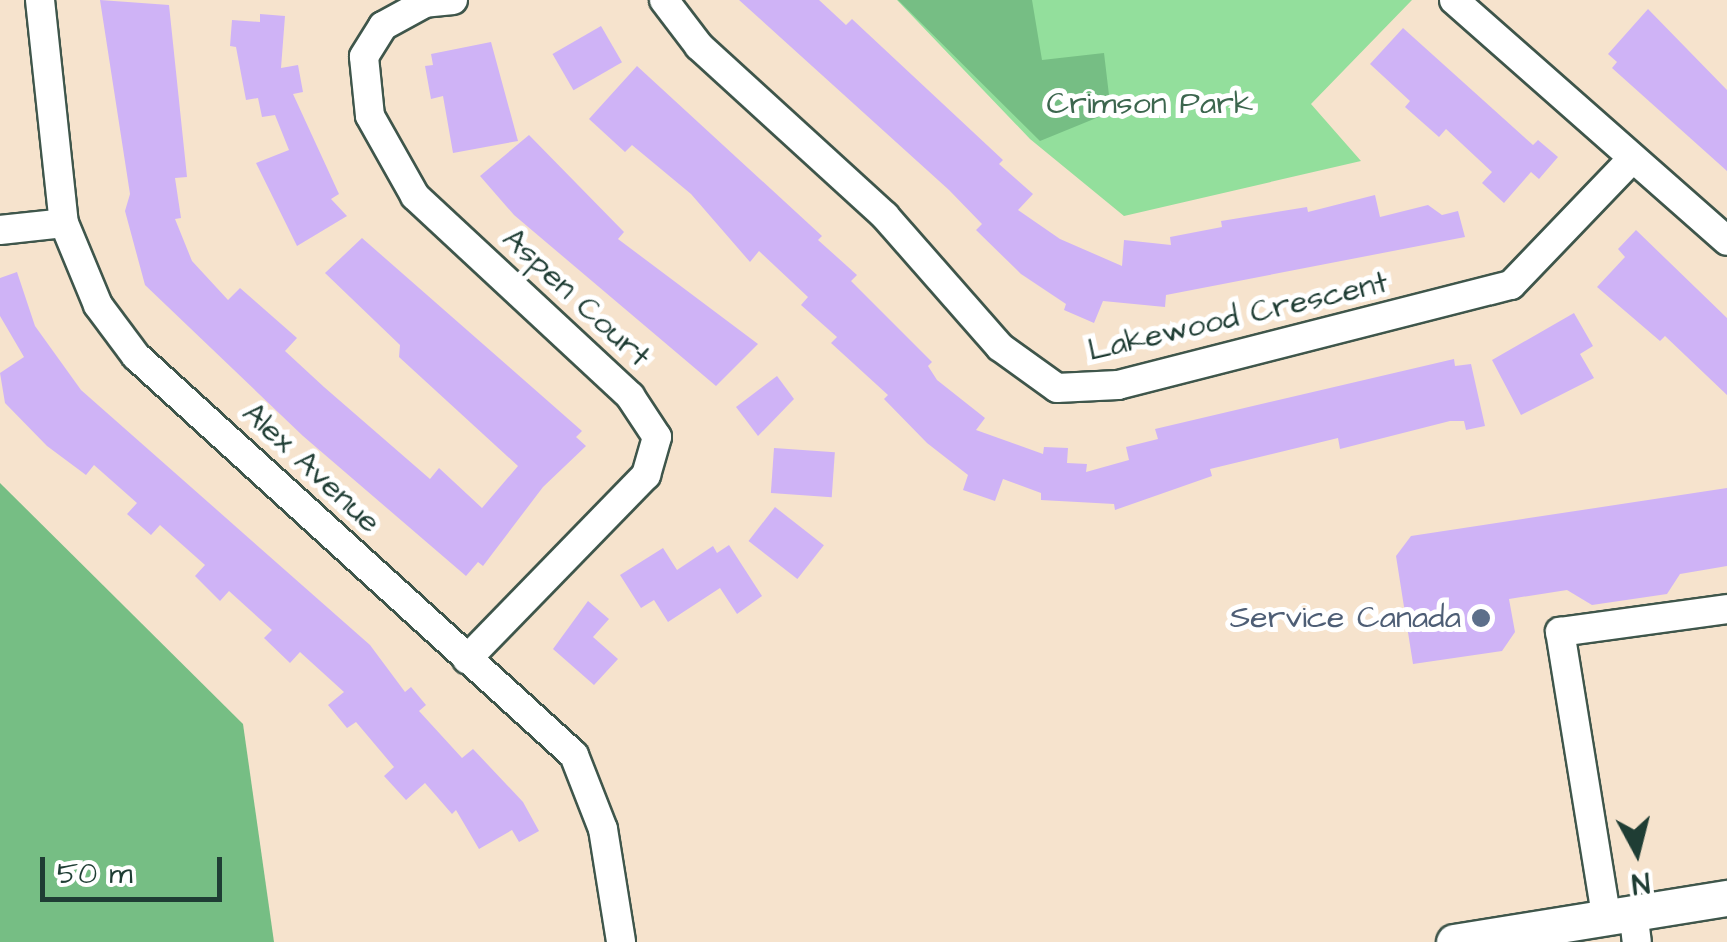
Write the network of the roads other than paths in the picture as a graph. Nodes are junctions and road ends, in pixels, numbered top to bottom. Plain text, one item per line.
1 (40, 0) edge
2 (453, 0) edge
3 (664, 0) edge
4 (1460, 2) edge
5 (1632, 159) junction
6 (64, 223) junction
7 (0, 230) edge
8 (1727, 241) edge
9 (1727, 609) edge
10 (467, 658) junction
11 (1727, 898) edge
12 (1625, 923) edge
13 (621, 942) edge
14 (1454, 942) edge

1 - 6 street, Alex Avenue
2 - 10 street, Aspen Court
3 - 5 street, Lakewood Crescent
4 - 5 street
5 - 8 street
6 - 7 street
6 - 10 street, Alex Avenue
9 - 12 street
10 - 13 street, Alex Avenue
11 - 12 main road
12 - 14 main road

